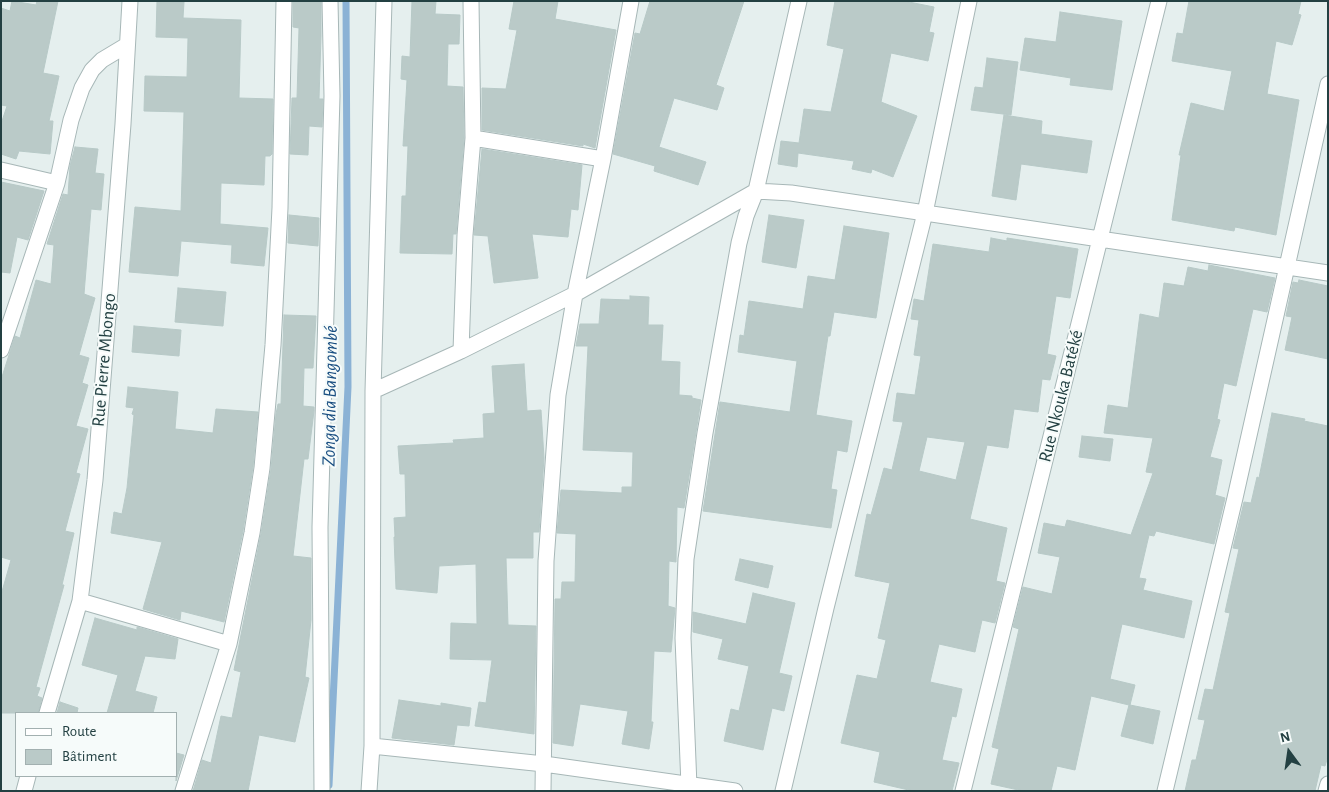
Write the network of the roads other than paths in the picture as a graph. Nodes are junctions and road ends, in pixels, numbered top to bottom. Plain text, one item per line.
1 (130, 1) edge
2 (284, 1) edge
3 (330, 1) edge
4 (384, 1) edge
5 (471, 1) edge
6 (631, 1) edge
7 (799, 1) edge
8 (970, 1) edge
9 (1158, 1) edge
10 (127, 45) junction
11 (1328, 84) edge
12 (473, 138) junction
13 (603, 159) junction
14 (1, 170) edge
15 (57, 183) junction
16 (756, 191) junction
17 (925, 213) junction
18 (1101, 238) junction
19 (1286, 267) junction
20 (1328, 273) edge
21 (575, 294) junction
22 (1, 350) edge
23 (461, 351) junction
24 (373, 391) junction
25 (80, 602) junction
26 (229, 644) junction
27 (47, 712) edge
28 (372, 746) junction
29 (544, 764) junction
30 (28, 777) edge
31 (1328, 784) edge
32 (689, 786) junction
33 (24, 791) edge
34 (183, 791) edge
35 (322, 791) edge
36 (369, 791) edge
37 (543, 791) edge
38 (735, 791) edge
39 (783, 791) edge
40 (963, 791) edge
41 (1165, 791) edge
42 (1326, 791) edge

1 - 10 street, Rue Pierre Mbongo
2 - 26 street
3 - 35 street
4 - 24 street
5 - 12 street
6 - 13 street
7 - 16 street
8 - 17 street
9 - 18 street, Rue Nkouka Batéké
10 - 15 street
10 - 25 street, Rue Pierre Mbongo
11 - 19 street
12 - 13 street
12 - 23 street
13 - 21 street
14 - 15 street
15 - 22 street
16 - 17 street
16 - 21 street
16 - 32 street
17 - 18 street
17 - 39 street
18 - 19 street
18 - 40 street, Rue Nkouka Batéké
19 - 20 street
19 - 41 street
21 - 23 street
21 - 29 street
23 - 24 street
24 - 28 street
25 - 26 street
25 - 27 street, Rue Pierre Mbongo
26 - 34 street
28 - 29 street
28 - 36 street
29 - 32 street
29 - 37 street
30 - 33 street
31 - 42 street
32 - 38 street

